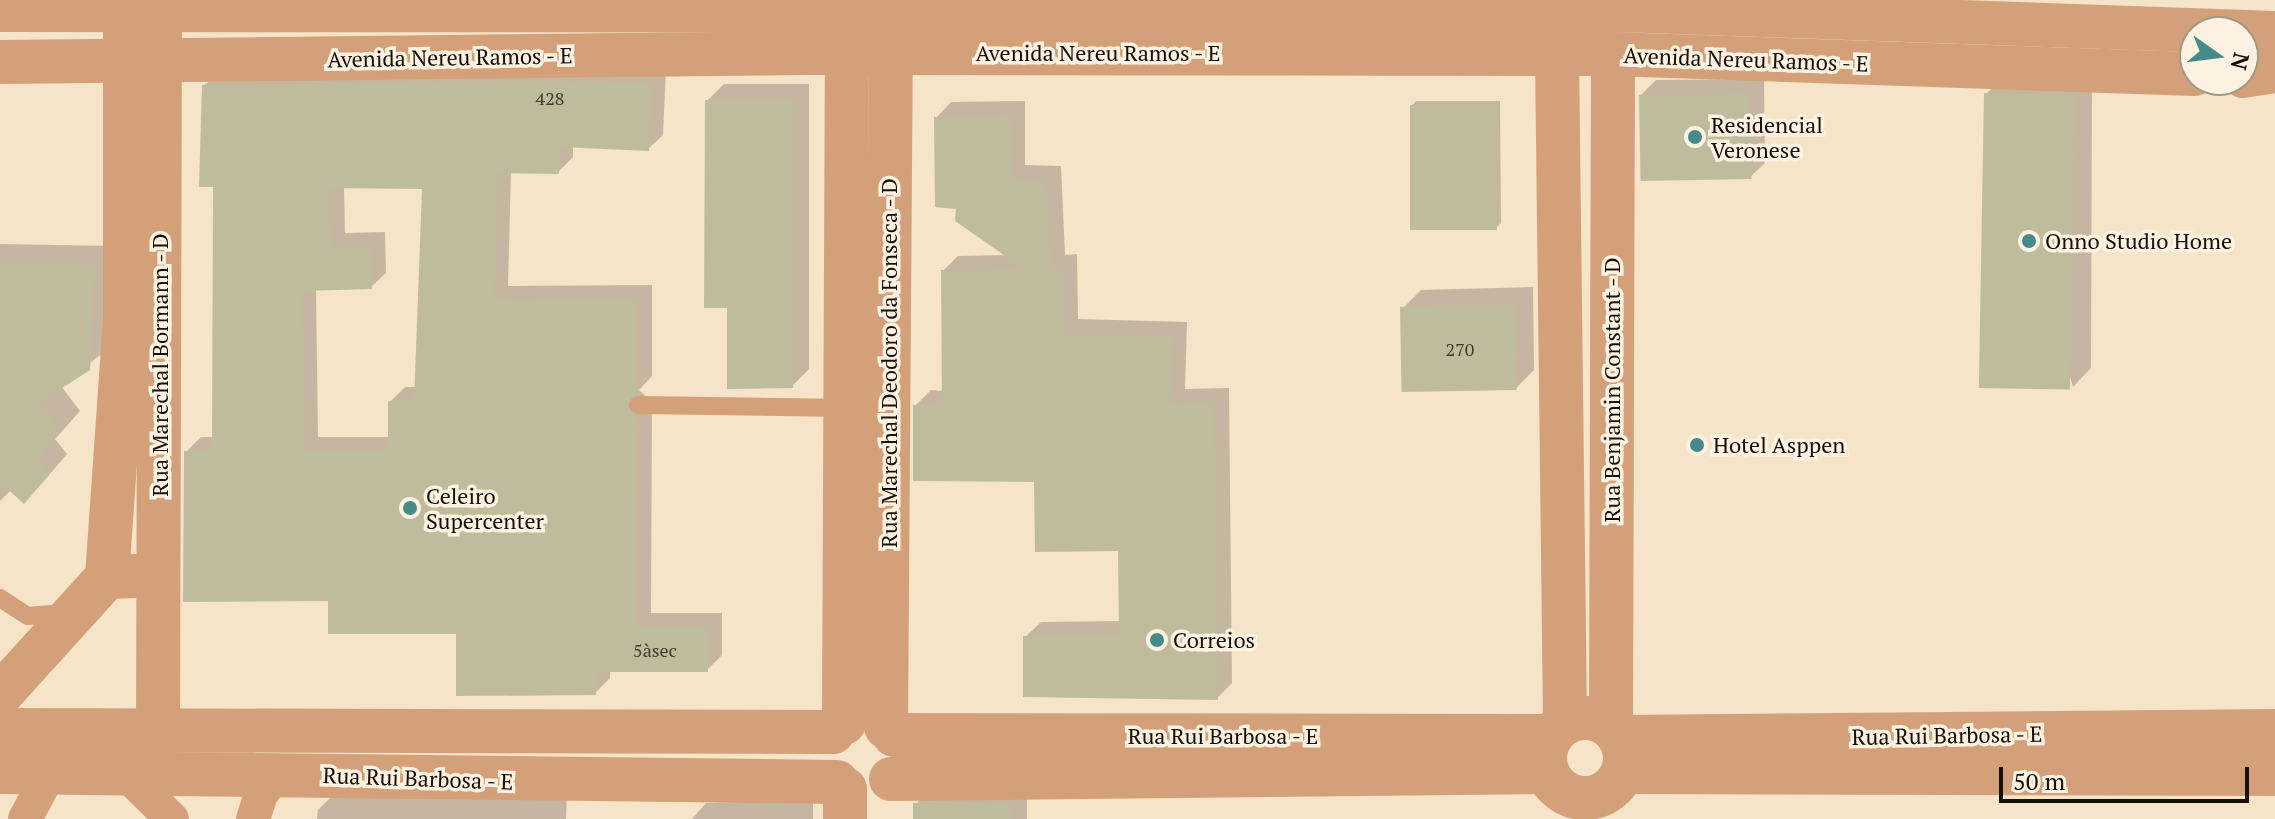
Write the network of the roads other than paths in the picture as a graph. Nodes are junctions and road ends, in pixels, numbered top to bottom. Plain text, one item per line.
1 (143, 5) edge
2 (479, 5) edge
3 (891, 5) edge
4 (1547, 5) edge
5 (0, 10) edge
6 (847, 21) edge
7 (2275, 33) edge
8 (891, 53) junction
9 (1613, 54) junction
10 (1557, 55) junction
11 (142, 60) junction
12 (0, 62) edge
13 (2179, 73) edge
14 (1612, 150) junction
15 (1558, 151) junction
16 (638, 405) dead end
17 (845, 408) junction
18 (159, 576) junction
19 (107, 577) junction
20 (0, 598) edge
21 (77, 610) junction
22 (0, 695) edge
23 (864, 729) junction
24 (0, 730) edge
25 (158, 730) junction
26 (2275, 731) edge
27 (1587, 769) edge
28 (0, 772) edge
29 (50, 772) junction
30 (124, 772) junction
31 (277, 774) junction
32 (2275, 774) edge
33 (862, 796) edge
34 (25, 819) edge
35 (172, 819) edge
36 (253, 819) edge

1 - 2 street, Avenida Nereu Ramos - E
1 - 5 street, Avenida Nereu Ramos - E
1 - 11 street, Rua Marechal Bormann - D
2 - 6 street, Avenida Nereu Ramos - E
3 - 4 street, Avenida Nereu Ramos - E
3 - 6 street, Avenida Nereu Ramos - E
3 - 8 street, Rua Marechal Deodoro da Fonseca - D
4 - 7 street, Avenida Nereu Ramos - E
6 - 8 street, Avenida Nereu Ramos - E
6 - 11 street, Avenida Nereu Ramos - E
6 - 17 street, Rua Marechal Deodoro da Fonseca - D
8 - 10 street, Avenida Nereu Ramos - E
8 - 23 street, Rua Marechal Deodoro da Fonseca - D
9 - 10 street, Avenida Nereu Ramos - E
9 - 13 street, Avenida Nereu Ramos - E
9 - 14 street, Rua Benjamin Constant - D
10 - 15 street
11 - 12 street, Avenida Nereu Ramos - E
11 - 18 street, Rua Marechal Bormann - D
11 - 19 street, Rua Marechal Bormann - D
14 - 15 street
14 - 27 street, Rua Benjamin Constant - D
15 - 27 street
16 - 17 lane
17 - 23 street, Rua Marechal Deodoro da Fonseca - D
18 - 19 street
18 - 25 street, Rua Marechal Bormann - D
19 - 21 street
20 - 21 lane
21 - 22 street
23 - 25 street, Rua Rui Barbosa - E
23 - 27 street, Rua Rui Barbosa - E
23 - 33 street
23 - 33 street
24 - 25 street, Rua Rui Barbosa - E
26 - 27 street, Rua Rui Barbosa - E
27 - 32 street, Rua Rui Barbosa - E
27 - 33 street, Rua Rui Barbosa - E
28 - 29 street, Rua Rui Barbosa - E
29 - 30 street, Rua Rui Barbosa - E
29 - 34 street
30 - 31 street, Rua Rui Barbosa - E
30 - 35 street
31 - 33 street, Rua Rui Barbosa - E
31 - 36 street

